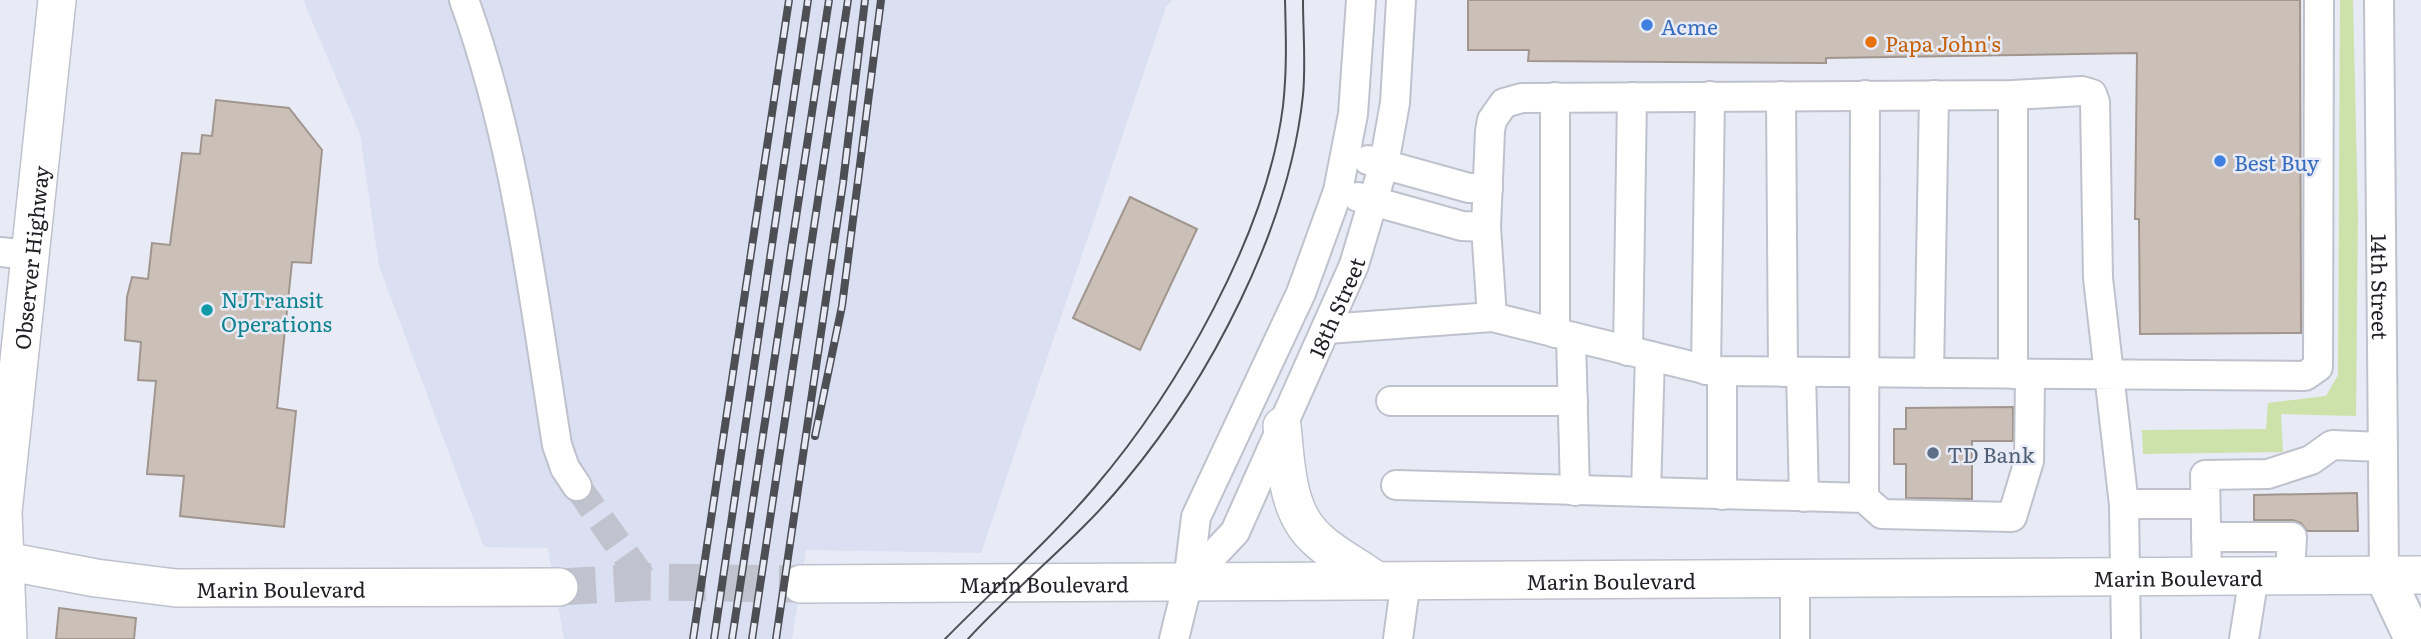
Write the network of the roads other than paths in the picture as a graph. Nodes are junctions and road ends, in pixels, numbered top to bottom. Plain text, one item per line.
1 (57, 0) edge
2 (464, 0) edge
3 (1361, 0) edge
4 (1401, 0) edge
5 (2319, 0) edge
6 (2379, 0) edge
7 (1865, 95) junction
8 (1934, 95) junction
9 (2013, 95) junction
10 (1710, 96) junction
11 (1781, 96) junction
12 (1555, 97) junction
13 (1632, 97) junction
14 (1346, 154) junction
15 (1384, 164) junction
16 (1488, 188) junction
17 (1338, 191) junction
18 (1374, 202) junction
19 (1486, 227) junction
20 (15, 253) edge
21 (1492, 317) junction
22 (1327, 329) junction
23 (1563, 335) junction
24 (1639, 354) junction
25 (1714, 371) junction
26 (1792, 372) junction
27 (1865, 373) junction
28 (1929, 373) junction
29 (2022, 374) junction
30 (2109, 376) junction
31 (1391, 401) dead end
32 (1573, 401) junction
33 (1282, 426) junction
34 (2383, 447) junction
35 (1396, 485) dead end
36 (577, 486) tunnel mouth
37 (1575, 491) junction
38 (1646, 492) junction
39 (1722, 495) junction
40 (1804, 497) junction
41 (1864, 499) junction
42 (2124, 504) junction
43 (2205, 504) junction
44 (2206, 537) junction
45 (5, 561) junction
46 (2403, 575) edge
47 (2272, 576) junction
48 (2207, 577) junction
49 (2126, 578) junction
50 (1390, 580) junction
51 (1795, 580) junction
52 (1188, 582) junction
53 (801, 584) tunnel mouth
54 (558, 586) tunnel mouth
55 (8, 639) edge
56 (1174, 639) edge
57 (1398, 639) edge
58 (1795, 639) edge
59 (2126, 639) edge
60 (2244, 639) edge
61 (2414, 639) edge

1 - 20 main road, Observer Highway
2 - 36 street
3 - 14 street, 18th Street
4 - 15 street, 18th Street
5 - 30 street
6 - 34 street, 14th Street
7 - 8 street
7 - 11 street
7 - 27 street
8 - 9 street
8 - 28 street
9 - 29 street
9 - 30 street
10 - 11 street
10 - 13 street
10 - 25 street
11 - 26 street
12 - 13 street
12 - 16 street
12 - 23 street
13 - 24 street
14 - 15 street
14 - 17 street, 18th Street
15 - 16 street
15 - 18 street, 18th Street
16 - 19 street
17 - 18 street
17 - 52 street, 18th Street
18 - 19 street
18 - 22 street, 18th Street
19 - 21 street
20 - 45 main road, Observer Highway
21 - 22 street
21 - 23 street
22 - 33 street, 18th Street
23 - 24 street
23 - 32 street
24 - 25 street
24 - 38 street
25 - 26 street
25 - 39 street
26 - 27 street
26 - 40 street
27 - 28 street
27 - 41 street
28 - 29 street
29 - 30 street
29 - 41 street
30 - 42 street
31 - 32 street
32 - 37 street
33 - 50 main road
33 - 52 street, 18th Street
34 - 43 street
34 - 46 street, 14th Street
35 - 37 street
37 - 38 street
38 - 39 street
39 - 40 street
40 - 41 street
42 - 43 street
42 - 49 street
43 - 44 street
44 - 47 street
44 - 48 street
45 - 54 main road, Marin Boulevard
45 - 55 main road, Observer Highway
46 - 47 main road, Marin Boulevard
46 - 61 highway
47 - 48 main road, Marin Boulevard
47 - 60 street
48 - 49 main road, Marin Boulevard
49 - 51 main road, Marin Boulevard
49 - 59 street
50 - 51 main road, Marin Boulevard
50 - 52 main road, Marin Boulevard
50 - 57 street
51 - 58 street
52 - 53 main road, Marin Boulevard
52 - 56 street, 18th Street

